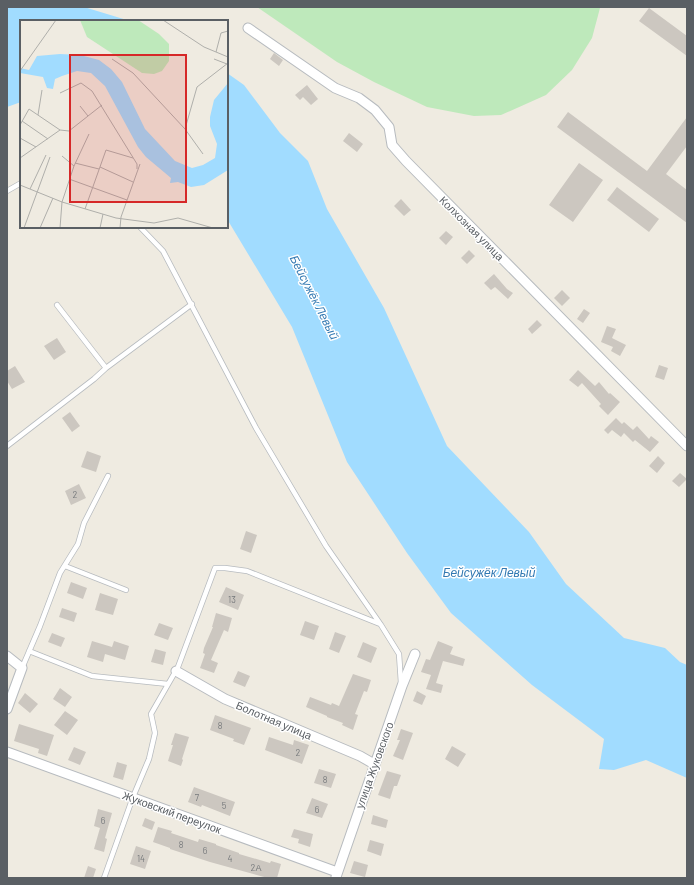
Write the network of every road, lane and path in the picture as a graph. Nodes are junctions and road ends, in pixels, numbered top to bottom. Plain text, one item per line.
1 (248, 28) dead end
2 (20, 184) edge
3 (7, 191) edge
4 (141, 228) edge
5 (192, 304) junction
6 (57, 305) dead end
7 (106, 368) junction
8 (7, 446) edge
9 (687, 446) edge
10 (108, 476) dead end
11 (65, 566) junction
12 (126, 590) dead end
13 (381, 625) junction
14 (29, 651) junction
15 (415, 654) dead end
16 (7, 656) edge
17 (22, 668) junction
18 (176, 671) junction
19 (168, 684) junction
20 (402, 686) junction
21 (7, 709) edge
22 (7, 752) edge
23 (374, 764) junction
24 (132, 797) junction
25 (336, 875) edge
26 (104, 878) edge

1 - 9 street, Колхозная улица
2 - 3 lane
4 - 5 lane
5 - 7 lane
5 - 13 lane
6 - 7 lane
7 - 8 lane
10 - 11 lane
11 - 12 lane
11 - 14 lane
13 - 18 lane
13 - 20 lane
14 - 17 lane
14 - 19 lane
15 - 20 street, улица Жуковского
16 - 17 street
17 - 21 street
18 - 19 lane
18 - 23 street, Болотная улица
19 - 24 lane
20 - 23 street, улица Жуковского
22 - 24 street, Жуковский переулок
23 - 25 street, улица Жуковского
24 - 25 street, Жуковский переулок
24 - 26 lane

